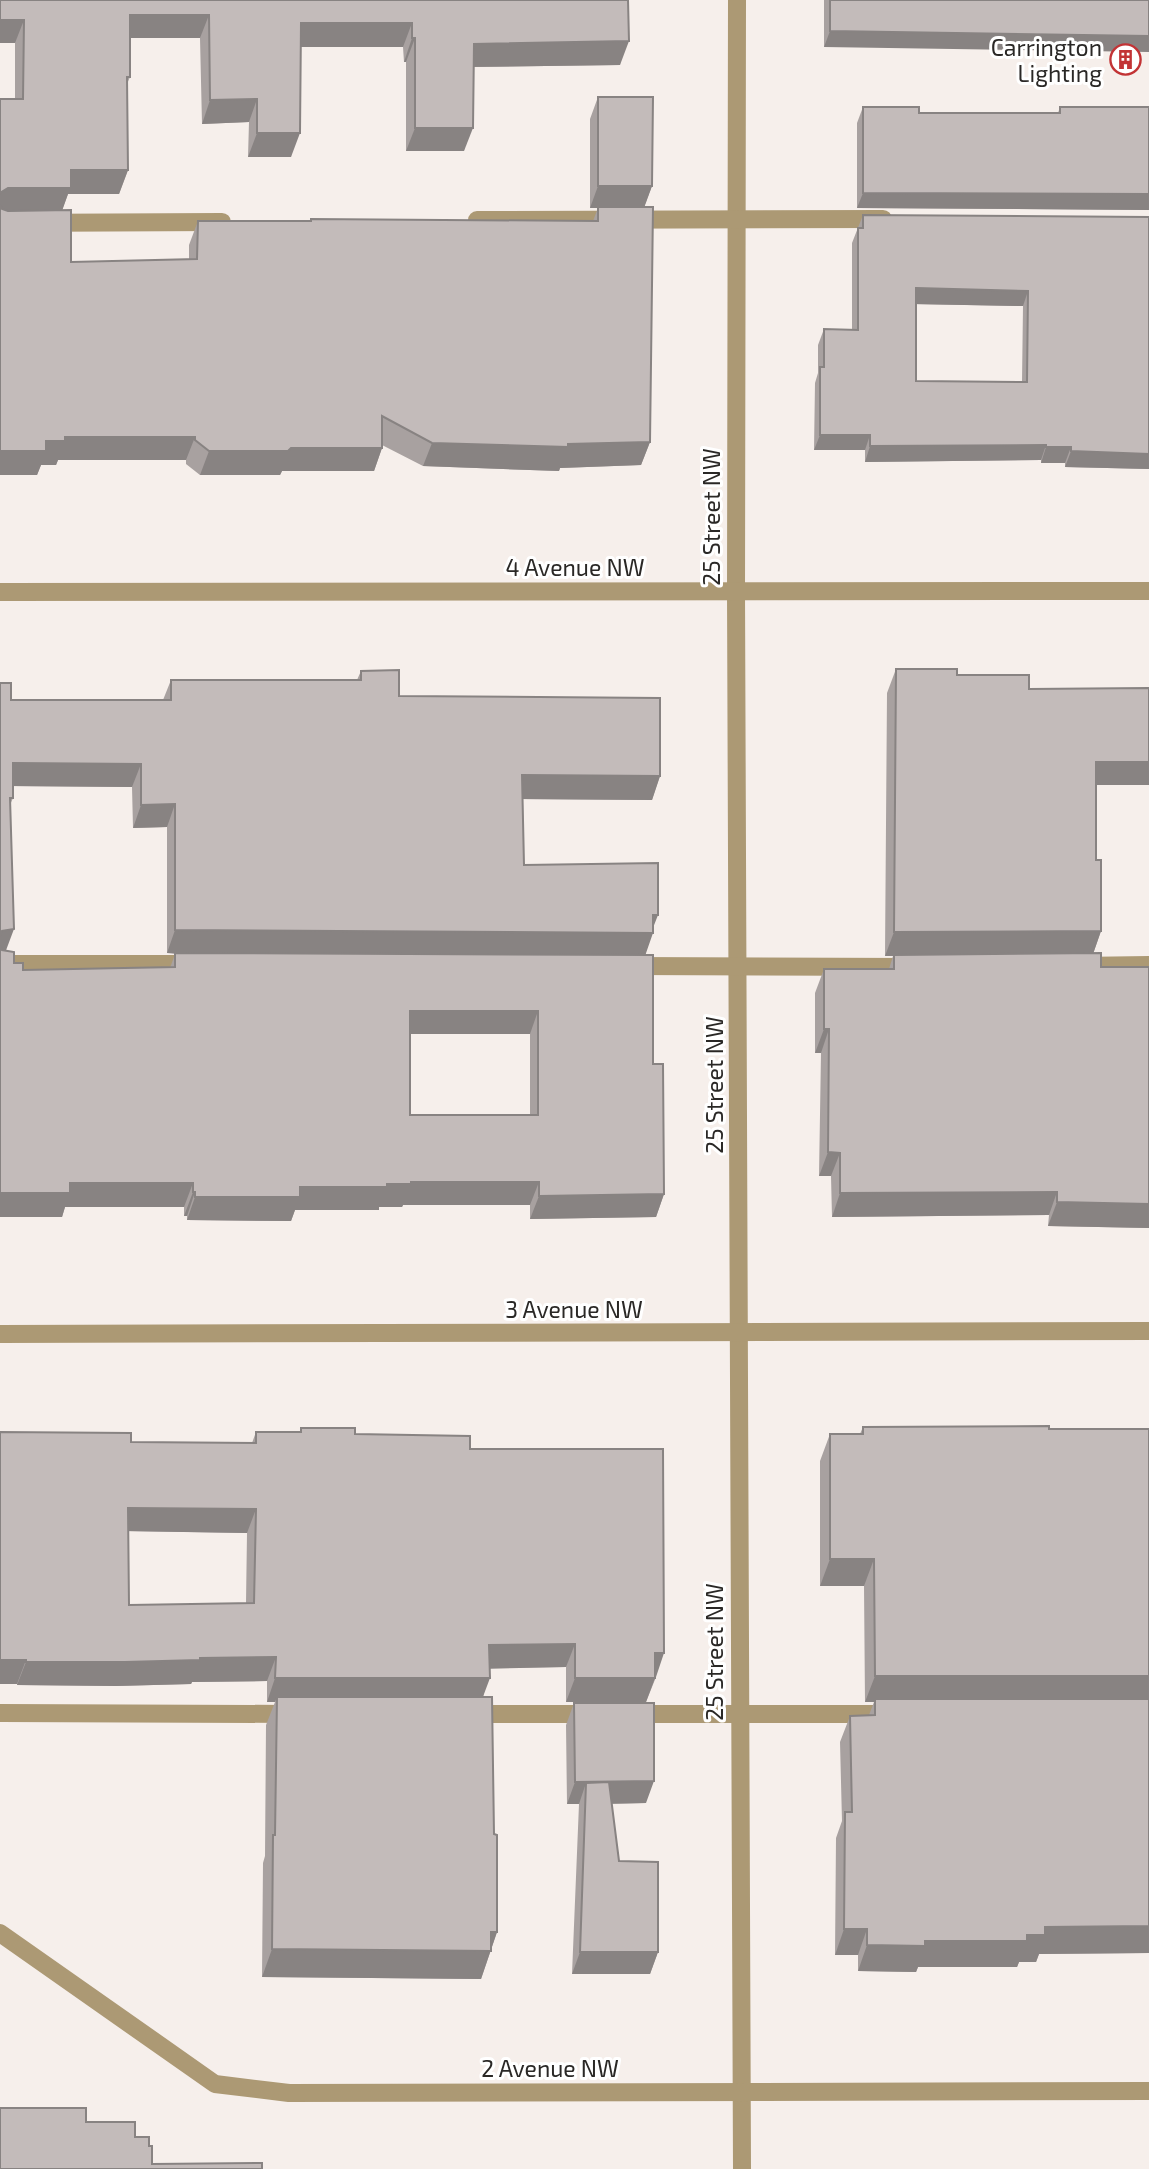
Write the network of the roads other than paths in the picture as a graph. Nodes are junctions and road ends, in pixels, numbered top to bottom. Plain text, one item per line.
1 (737, 0) edge
2 (737, 219) junction
3 (901, 219) edge
4 (457, 220) edge
5 (235, 222) edge
6 (0, 223) edge
7 (1149, 591) edge
8 (0, 592) edge
9 (736, 592) junction
10 (0, 964) edge
11 (205, 964) edge
12 (1149, 965) edge
13 (613, 966) edge
14 (1066, 966) edge
15 (738, 967) junction
16 (929, 967) edge
17 (1149, 1331) edge
18 (739, 1333) junction
19 (0, 1335) edge
20 (0, 1713) edge
21 (305, 1714) edge
22 (457, 1714) edge
23 (916, 1714) edge
24 (739, 1715) junction
25 (0, 1933) edge
26 (1149, 2091) edge
27 (743, 2092) junction
28 (742, 2169) edge

1 - 2 street, 25 Street NW
2 - 3 street
2 - 4 street
2 - 9 street, 25 Street NW
5 - 6 street
7 - 9 street, 4 Avenue NW
8 - 9 street, 4 Avenue NW
9 - 15 street, 25 Street NW
10 - 11 street
12 - 14 street
13 - 15 street
15 - 16 street
15 - 18 street, 25 Street NW
17 - 18 street, 3 Avenue NW
18 - 19 street, 3 Avenue NW
18 - 24 street, 25 Street NW
20 - 21 street
22 - 24 street
23 - 24 street
24 - 27 street, 25 Street NW
25 - 27 street, 2 Avenue NW
26 - 27 street, 2 Avenue NW
27 - 28 street, 25 Street NW

